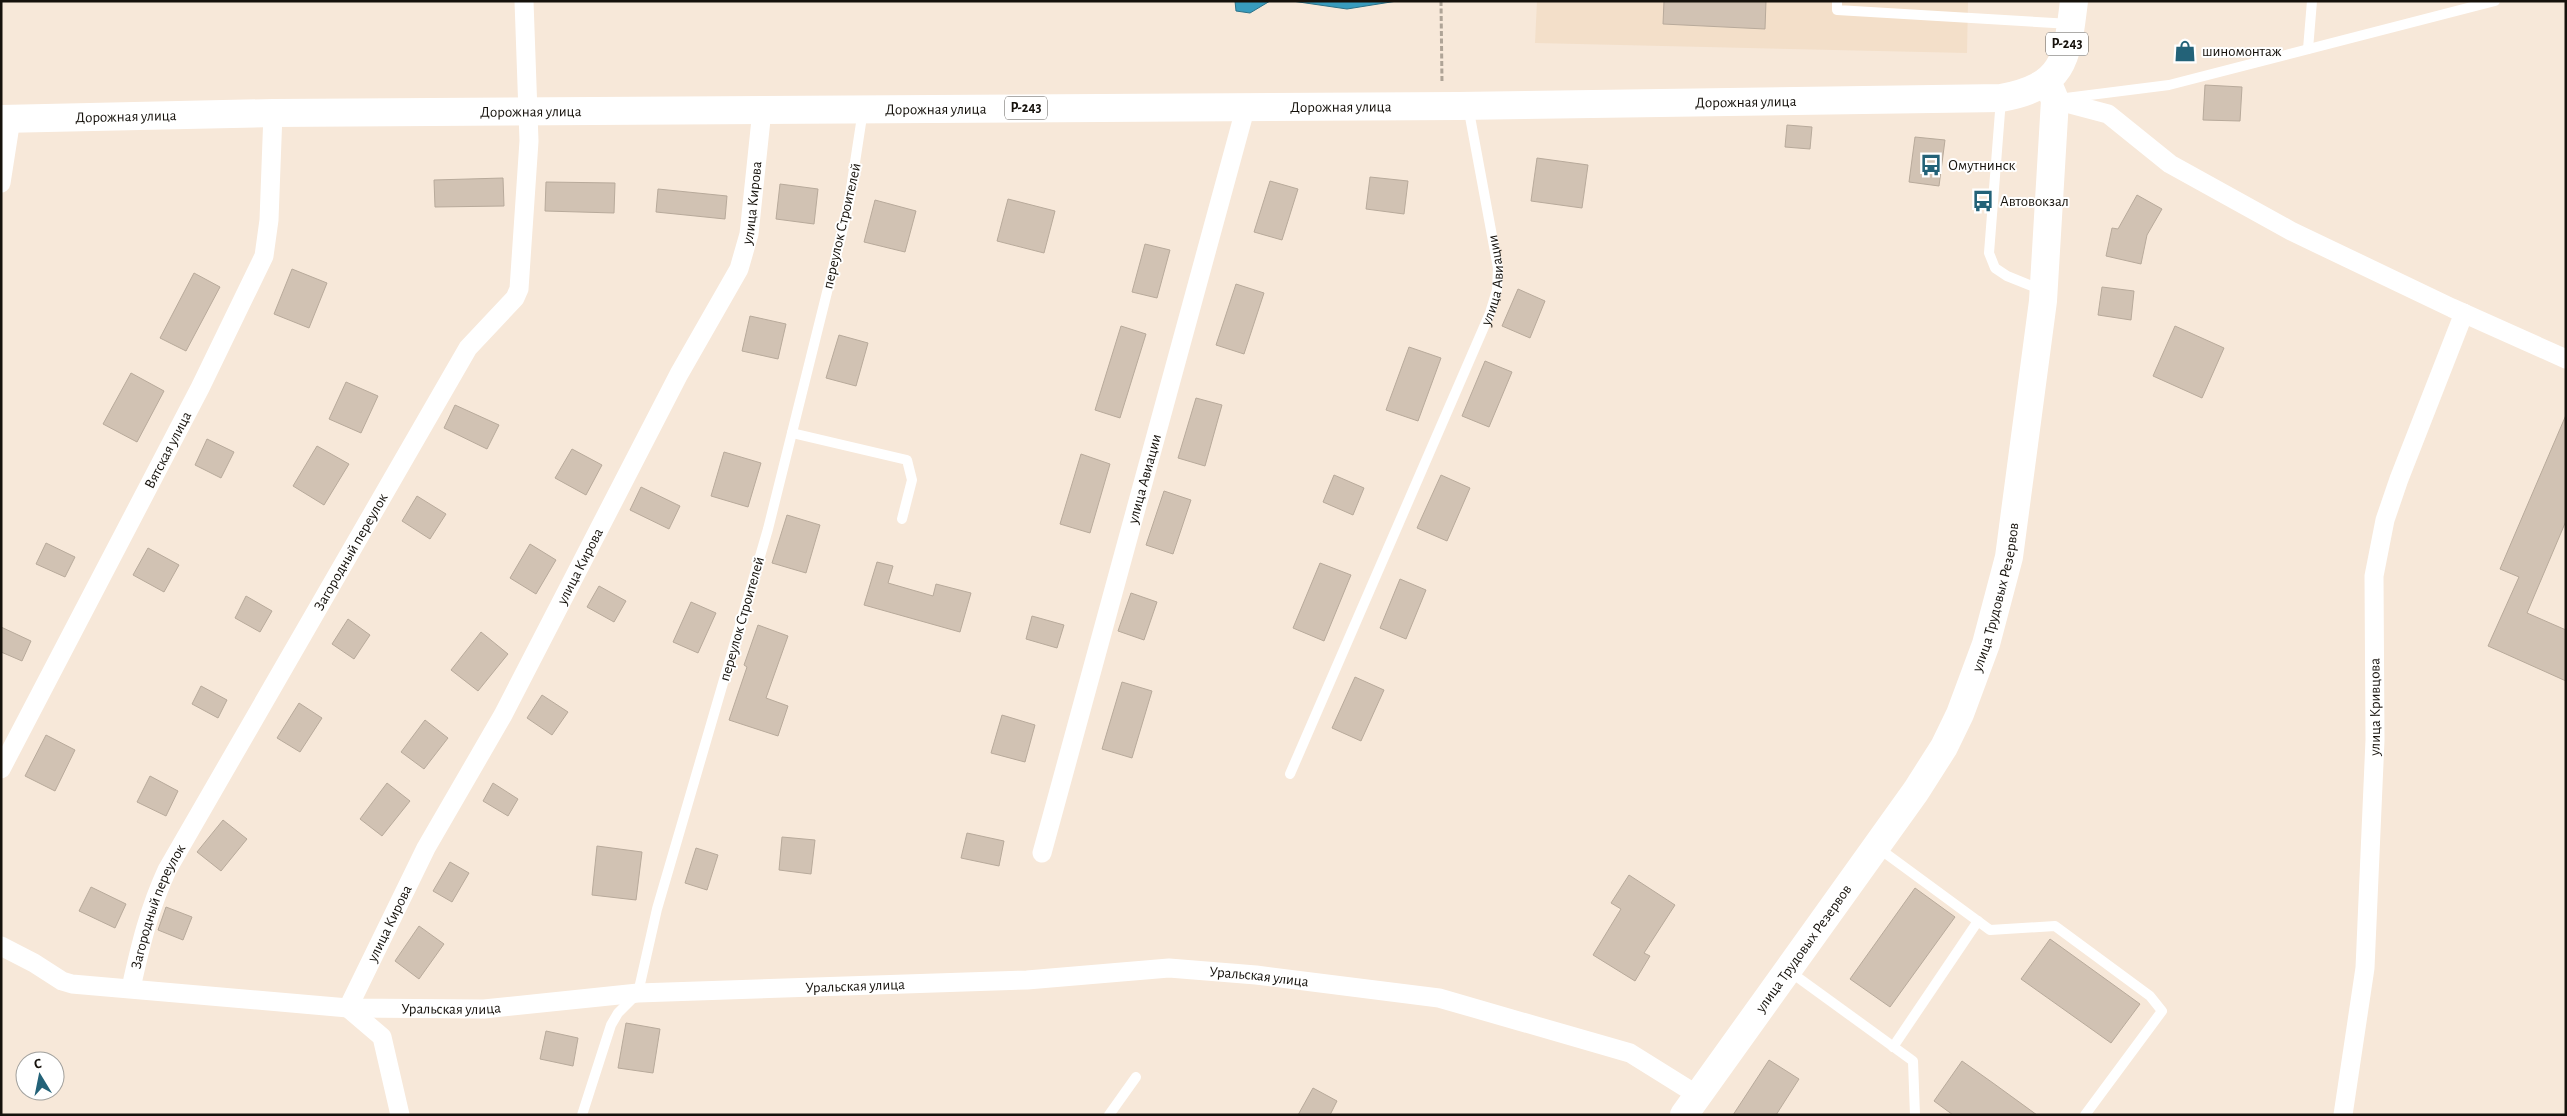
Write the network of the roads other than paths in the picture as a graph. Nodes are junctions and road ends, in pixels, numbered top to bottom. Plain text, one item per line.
1 (524, 1) edge
2 (1837, 1) edge
3 (2312, 1) edge
4 (2495, 1) edge
5 (2073, 13) edge
6 (2308, 49) junction
7 (2051, 91) junction
8 (2001, 98) junction
9 (1246, 106) junction
10 (1455, 106) junction
11 (863, 109) junction
12 (762, 110) junction
13 (527, 111) junction
14 (273, 113) junction
15 (6, 119) edge
16 (1, 183) edge
17 (2044, 291) junction
18 (2464, 313) junction
19 (2566, 359) edge
20 (792, 433) junction
21 (902, 519) dead end
22 (1, 769) edge
23 (1290, 774) dead end
24 (1877, 847) junction
25 (1042, 853) dead end
26 (1978, 921) junction
27 (1, 946) edge
28 (1788, 971) junction
29 (131, 988) junction
30 (638, 993) junction
31 (348, 1008) junction
32 (1893, 1046) junction
33 (1136, 1077) dead end
34 (1691, 1105) edge
35 (400, 1115) edge
36 (582, 1115) edge
37 (1109, 1115) edge
38 (1915, 1115) edge
39 (2085, 1115) edge
40 (2343, 1115) edge

1 - 13 street, Загородный переулок
2 - 5 lane
3 - 6 lane
4 - 6 lane
5 - 7 main road, Р-243
6 - 7 lane
7 - 8 main road, Дорожная улица / Р-243
7 - 17 main road, улица Трудовых Резервов
7 - 18 street
8 - 10 main road, Дорожная улица / Р-243
8 - 17 lane
9 - 10 main road, Дорожная улица / Р-243
9 - 11 main road, Дорожная улица / Р-243
9 - 25 street, улица Авиации
10 - 23 lane, улица Авиации
11 - 12 main road, Дорожная улица / Р-243
11 - 20 lane, переулок Строителей
12 - 13 main road, Дорожная улица / Р-243
12 - 31 street, улица Кирова
13 - 14 main road, Дорожная улица / Р-243
13 - 29 street, Загородный переулок
14 - 15 main road, Дорожная улица / Р-243
14 - 22 street, Вятская улица
15 - 16 street
17 - 24 main road, улица Трудовых Резервов
18 - 19 street
18 - 40 street, улица Кривцова
20 - 21 lane
20 - 30 lane, переулок Строителей
24 - 26 lane
24 - 28 main road, улица Трудовых Резервов
26 - 32 lane
26 - 39 lane
27 - 29 street, Уральская улица
28 - 32 lane
28 - 34 main road, улица Трудовых Резервов
29 - 31 street, Уральская улица
30 - 31 street, Уральская улица
30 - 34 street, Уральская улица
30 - 36 lane
31 - 35 street
32 - 38 lane
33 - 37 lane

